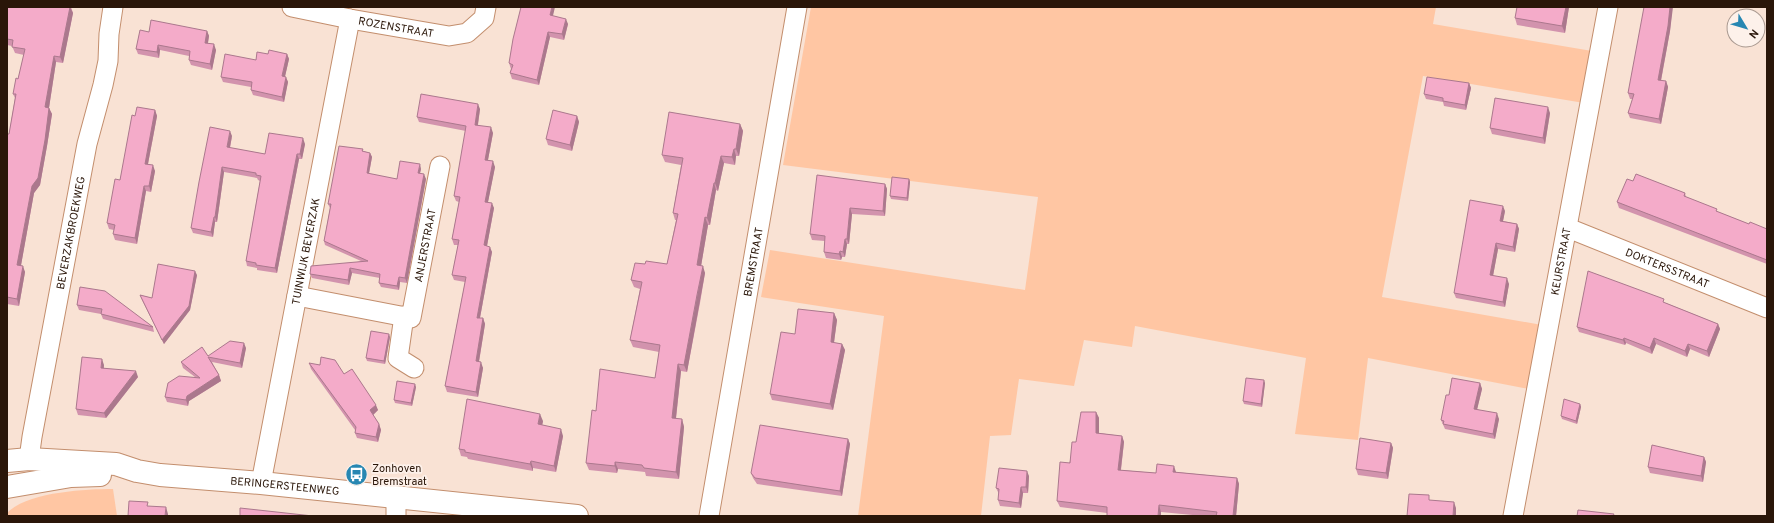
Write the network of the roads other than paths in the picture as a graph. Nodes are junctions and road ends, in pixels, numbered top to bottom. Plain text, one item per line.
1 (113, 7) edge
2 (292, 7) edge
3 (486, 7) edge
4 (797, 7) edge
5 (1608, 7) edge
6 (350, 19) junction
7 (440, 166) dead end
8 (1568, 228) junction
9 (297, 296) junction
10 (1767, 308) edge
11 (404, 316) junction
12 (414, 368) dead end
13 (29, 458) junction
14 (7, 461) edge
15 (136, 471) junction
16 (261, 483) junction
17 (7, 487) edge
18 (396, 507) edge
19 (577, 516) edge
20 (709, 516) edge
21 (1513, 516) edge

1 - 13 street, BEVERZAKBROEKWEG
2 - 6 street, ROZENSTRAAT
3 - 6 street, ROZENSTRAAT
4 - 20 street, BREMSTRAAT
5 - 8 street, KEURSTRAAT
6 - 9 street, TUINWIJK BEVERZAK
7 - 11 street, ANJERSTRAAT
8 - 10 street, DOKTERSSTRAAT
8 - 21 street, KEURSTRAAT
9 - 11 street
9 - 16 street, TUINWIJK BEVERZAK
11 - 12 street
13 - 14 main road, BERINGERSTEENWEG
13 - 15 main road, BERINGERSTEENWEG
15 - 16 main road, BERINGERSTEENWEG
15 - 17 main road, BERINGERSTEENWEG
16 - 18 main road, BERINGERSTEENWEG
18 - 19 main road, BERINGERSTEENWEG

